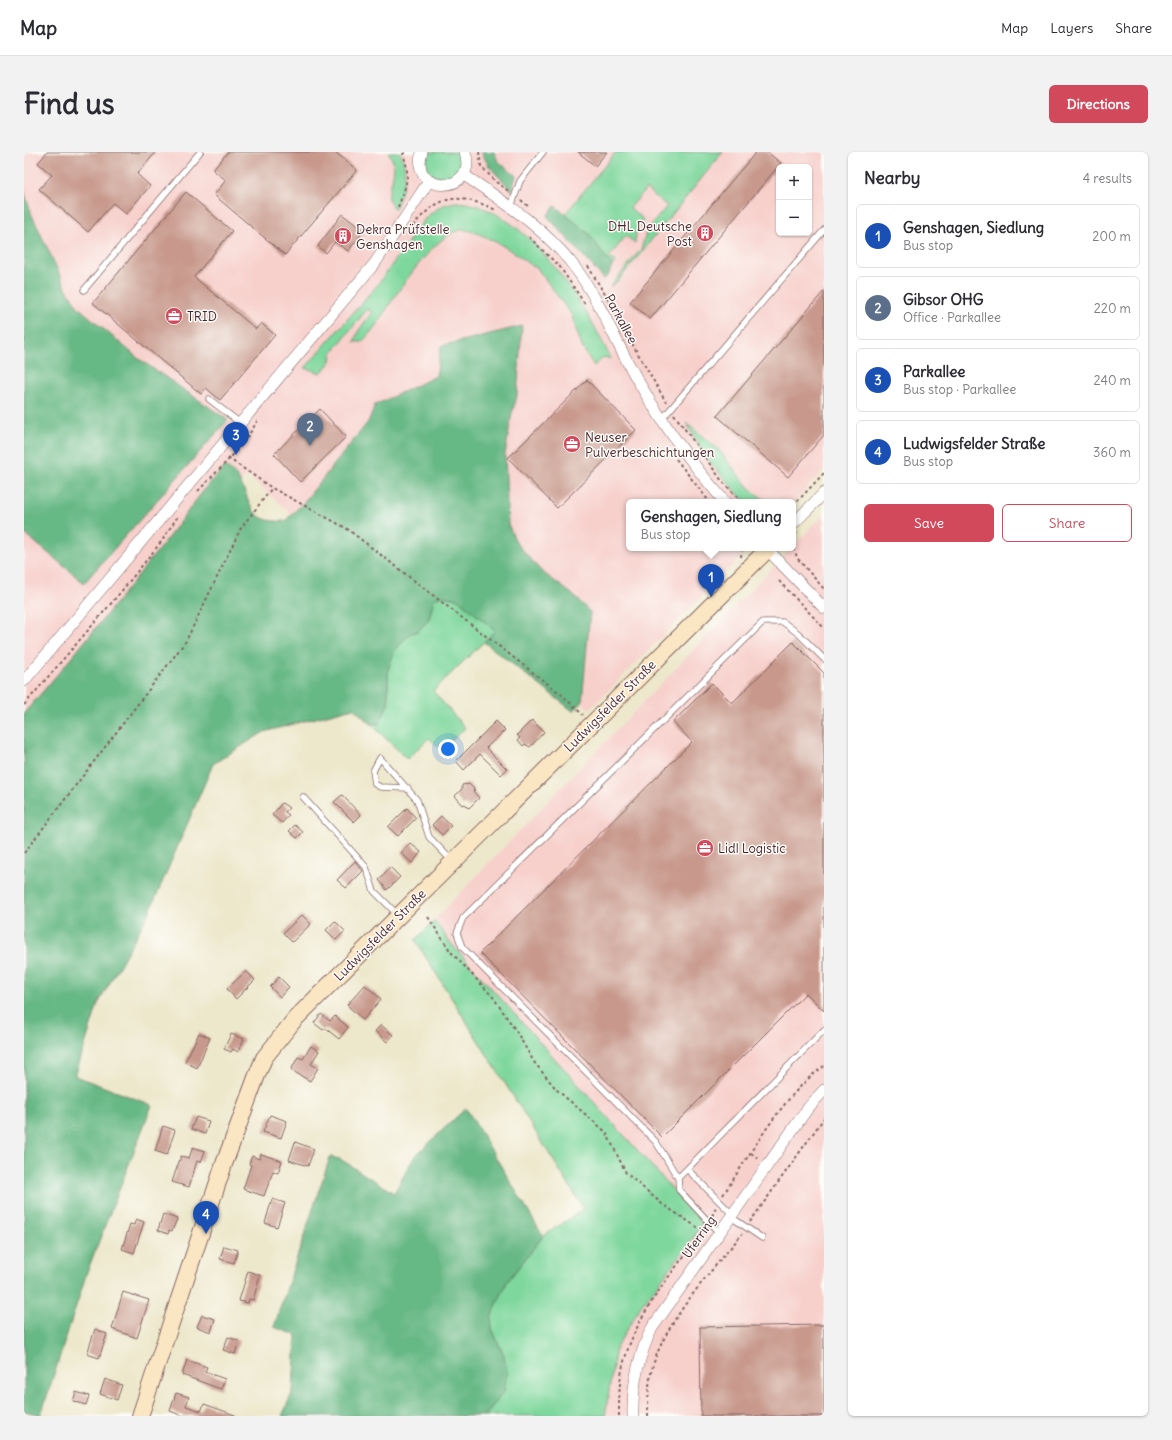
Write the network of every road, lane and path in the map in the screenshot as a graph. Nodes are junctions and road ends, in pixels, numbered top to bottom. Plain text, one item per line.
1 (200, 152) edge
2 (406, 152) edge
3 (422, 152) edge
4 (465, 152) edge
5 (543, 152) edge
6 (464, 175) junction
7 (430, 181) junction
8 (511, 208) junction
9 (398, 209) dead end
10 (498, 212) dead end
11 (410, 229) dead end
12 (824, 230) edge
13 (524, 232) dead end
14 (84, 290) dead end
15 (585, 305) dead end
16 (209, 399) dead end
17 (259, 417) dead end
18 (662, 419) junction
19 (240, 423) junction
20 (219, 448) junction
21 (672, 454) dead end
22 (229, 458) junction
23 (824, 473) edge
24 (272, 488) junction
25 (824, 493) edge
26 (194, 495) dead end
27 (707, 499) edge
28 (723, 499) edge
29 (796, 503) edge
30 (180, 513) dead end
31 (796, 525) edge
32 (765, 551) edge
33 (769, 551) edge
34 (794, 551) edge
35 (798, 559) junction
36 (794, 563) dead end
37 (779, 582) dead end
38 (824, 589) edge
39 (824, 608) edge
40 (824, 628) edge
41 (824, 659) edge
42 (24, 681) edge
43 (24, 704) edge
44 (591, 724) junction
45 (408, 788) junction
46 (303, 797) dead end
47 (24, 854) edge
48 (453, 862) junction
49 (399, 916) junction
50 (428, 917) dead end
51 (824, 1030) edge
52 (824, 1066) edge
53 (824, 1090) edge
54 (824, 1118) edge
55 (751, 1153) junction
56 (759, 1159) dead end
57 (687, 1169) junction
58 (678, 1178) junction
59 (719, 1201) junction
60 (731, 1215) junction
61 (709, 1222) junction
62 (746, 1228) junction
63 (703, 1231) junction
64 (719, 1233) junction
65 (762, 1238) dead end
66 (140, 1416) edge
67 (619, 1416) edge
68 (632, 1416) edge
69 (648, 1416) edge

1 - 14 lane
2 - 9 path
3 - 7 street
4 - 6 street
5 - 8 lane
6 - 7 street
6 - 8 street, Parkallee
7 - 19 street
8 - 18 street, Parkallee
10 - 11 path
12 - 18 lane
13 - 15 path
16 - 19 lane
17 - 22 path
18 - 28 street, Parkallee
19 - 20 street
20 - 22 path
20 - 42 street
21 - 27 path
22 - 24 path
22 - 26 path
23 - 29 path
24 - 44 path
24 - 47 path
25 - 31 street
30 - 43 path
32 - 44 street, Ludwigsfelder Straße
33 - 39 street
34 - 35 path
35 - 36 path
35 - 38 path
37 - 40 path
41 - 58 lane
44 - 48 street, Ludwigsfelder Straße
45 - 45 lane
45 - 48 lane
46 - 49 lane
48 - 49 street, Ludwigsfelder Straße
49 - 66 street, Ludwigsfelder Straße
50 - 63 path
51 - 57 lane
52 - 55 path
53 - 60 street, Uferring
54 - 62 path
55 - 56 path
55 - 59 path
57 - 58 lane
57 - 59 lane
58 - 61 lane
59 - 60 lane
59 - 61 path
60 - 62 lane
60 - 64 street, Uferring
61 - 63 path
61 - 64 lane
62 - 65 lane
62 - 69 path
63 - 67 path
64 - 68 street, Uferring

